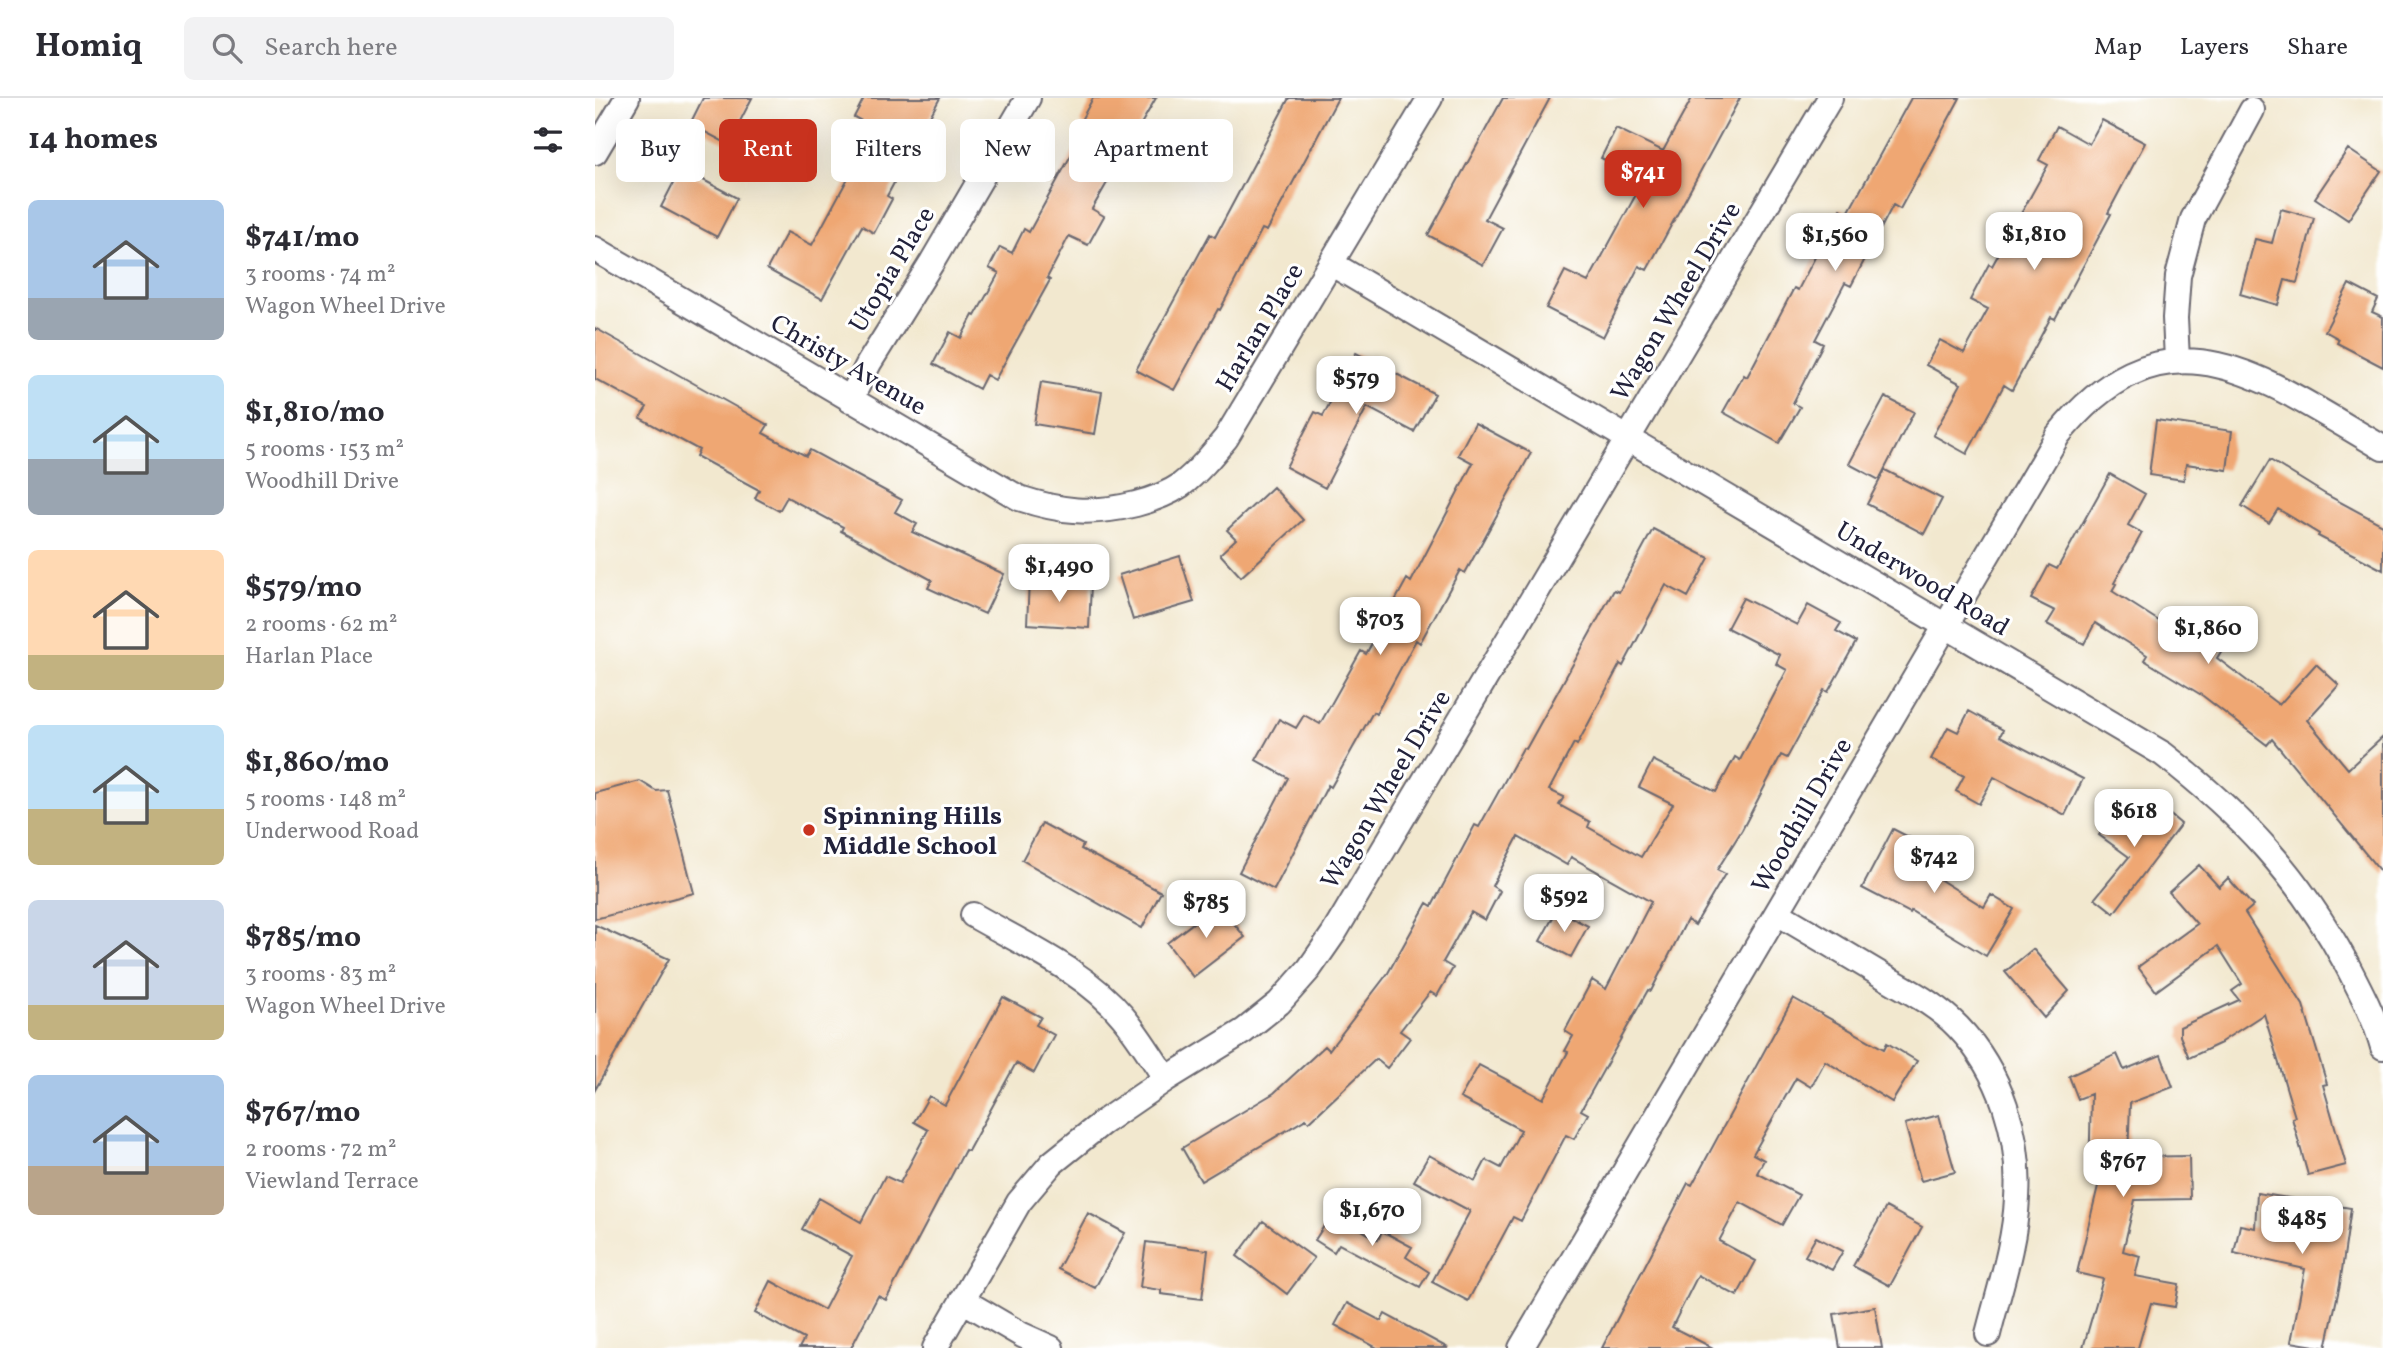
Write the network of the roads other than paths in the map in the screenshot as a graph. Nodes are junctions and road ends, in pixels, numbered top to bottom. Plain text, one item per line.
1 (627, 98) edge
2 (1028, 98) edge
3 (1430, 98) edge
4 (1831, 98) edge
5 (2252, 110) dead end
6 (595, 152) edge
7 (595, 249) edge
8 (1332, 264) junction
9 (2177, 360) junction
10 (850, 400) junction
11 (1628, 438) junction
12 (2383, 448) edge
13 (1079, 512) joint
14 (1945, 626) junction
15 (1777, 913) junction
16 (973, 915) dead end
17 (2383, 1047) edge
18 (1166, 1079) junction
19 (962, 1300) junction
20 (1988, 1334) dead end
21 (935, 1348) edge
22 (1051, 1348) edge
23 (1521, 1348) edge

1 - 6 street
2 - 10 street, Utopia Place
3 - 8 street, Harlan Place
4 - 11 street, Wagon Wheel Drive
5 - 9 street
7 - 10 street, Christy Avenue
8 - 11 street, Underwood Road
8 - 13 street, Harlan Place
9 - 12 street
9 - 14 street, Woodhill Drive
10 - 13 street, Christy Avenue
11 - 14 street, Underwood Road
11 - 18 street, Wagon Wheel Drive
14 - 15 street, Woodhill Drive
14 - 17 street, Underwood Road
15 - 20 street
15 - 23 street, Woodhill Drive
16 - 18 street
18 - 19 street, Wagon Wheel Drive
19 - 21 street, Wagon Wheel Drive
19 - 22 street

